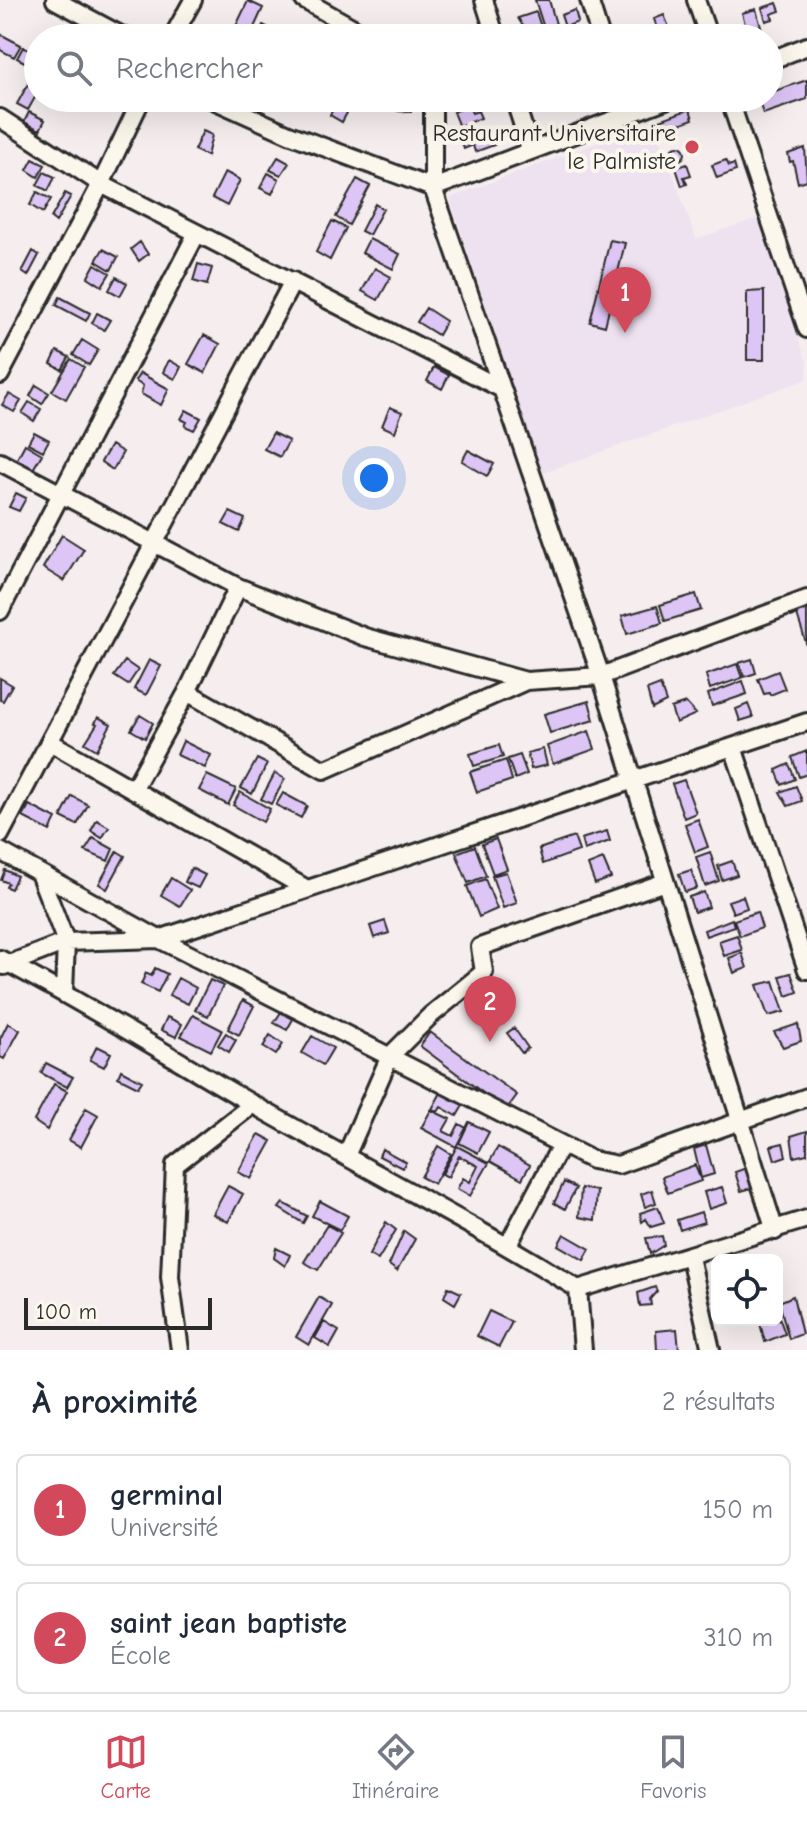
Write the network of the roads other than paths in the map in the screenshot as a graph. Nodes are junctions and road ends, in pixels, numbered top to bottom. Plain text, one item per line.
1 (55, 0) edge
2 (193, 0) edge
3 (304, 0) edge
4 (484, 0) edge
5 (589, 0) edge
6 (696, 0) edge
7 (323, 5) edge
8 (85, 7) edge
9 (107, 24) edge
10 (180, 24) edge
11 (351, 24) edge
12 (492, 24) edge
13 (597, 24) edge
14 (704, 24) edge
15 (807, 46) edge
16 (783, 55) edge
17 (135, 112) edge
18 (240, 112) edge
19 (433, 112) edge
20 (518, 112) edge
21 (626, 112) edge
22 (635, 112) edge
23 (734, 112) edge
24 (627, 115) junction
25 (0, 118) edge
26 (531, 151) junction
27 (101, 184) junction
28 (433, 188) junction
29 (197, 233) junction
30 (293, 281) junction
31 (807, 329) edge
32 (0, 375) edge
33 (502, 389) junction
34 (0, 462) edge
35 (61, 494) junction
36 (155, 543) junction
37 (238, 587) junction
38 (807, 599) edge
39 (0, 611) edge
40 (601, 676) junction
41 (526, 681) junction
42 (187, 692) junction
43 (807, 722) edge
44 (50, 742) junction
45 (733, 747) junction
46 (634, 780) junction
47 (134, 788) junction
48 (0, 835) edge
49 (0, 851) edge
50 (39, 873) junction
51 (665, 882) junction
52 (307, 889) junction
53 (159, 939) junction
54 (66, 942) junction
55 (3, 964) edge
56 (807, 970) edge
57 (64, 992) junction
58 (390, 1056) junction
59 (807, 1097) edge
60 (253, 1104) junction
61 (739, 1119) junction
62 (561, 1145) junction
63 (346, 1156) junction
64 (807, 1219) edge
65 (775, 1231) junction
66 (508, 1245) junction
67 (690, 1257) junction
68 (578, 1289) junction
69 (180, 1350) edge
70 (583, 1350) edge
71 (711, 1350) edge

1 - 8 street
2 - 10 street
3 - 7 street
4 - 12 street
5 - 13 street
6 - 14 street
7 - 11 street
8 - 9 street
15 - 16 street
17 - 27 street
18 - 28 street
19 - 28 street
20 - 26 street
21 - 24 street
22 - 24 street
23 - 31 street
24 - 26 street
25 - 27 street
26 - 28 street
27 - 29 street
27 - 32 street
28 - 33 street
29 - 30 street
29 - 35 street
30 - 33 street
30 - 36 street
33 - 40 street
34 - 35 street
35 - 36 street
35 - 39 street
36 - 37 street
36 - 44 street
37 - 41 street
37 - 42 street
38 - 40 street
40 - 41 street
40 - 46 street
41 - 42 street
42 - 47 street
43 - 45 street
44 - 47 street
44 - 48 street
45 - 46 street
45 - 56 street
46 - 51 street
46 - 52 street
47 - 52 street
49 - 50 street
50 - 53 street
50 - 54 street
51 - 58 street
51 - 61 street
52 - 53 street
53 - 54 street
53 - 58 street
54 - 55 street
54 - 57 street
55 - 57 street
57 - 60 street
58 - 62 street
58 - 63 street
59 - 61 street
60 - 63 street
60 - 69 street
61 - 62 street
61 - 65 street
62 - 66 street
63 - 66 street
64 - 65 street
65 - 67 street
66 - 68 street
67 - 68 street
67 - 71 street
68 - 70 street

